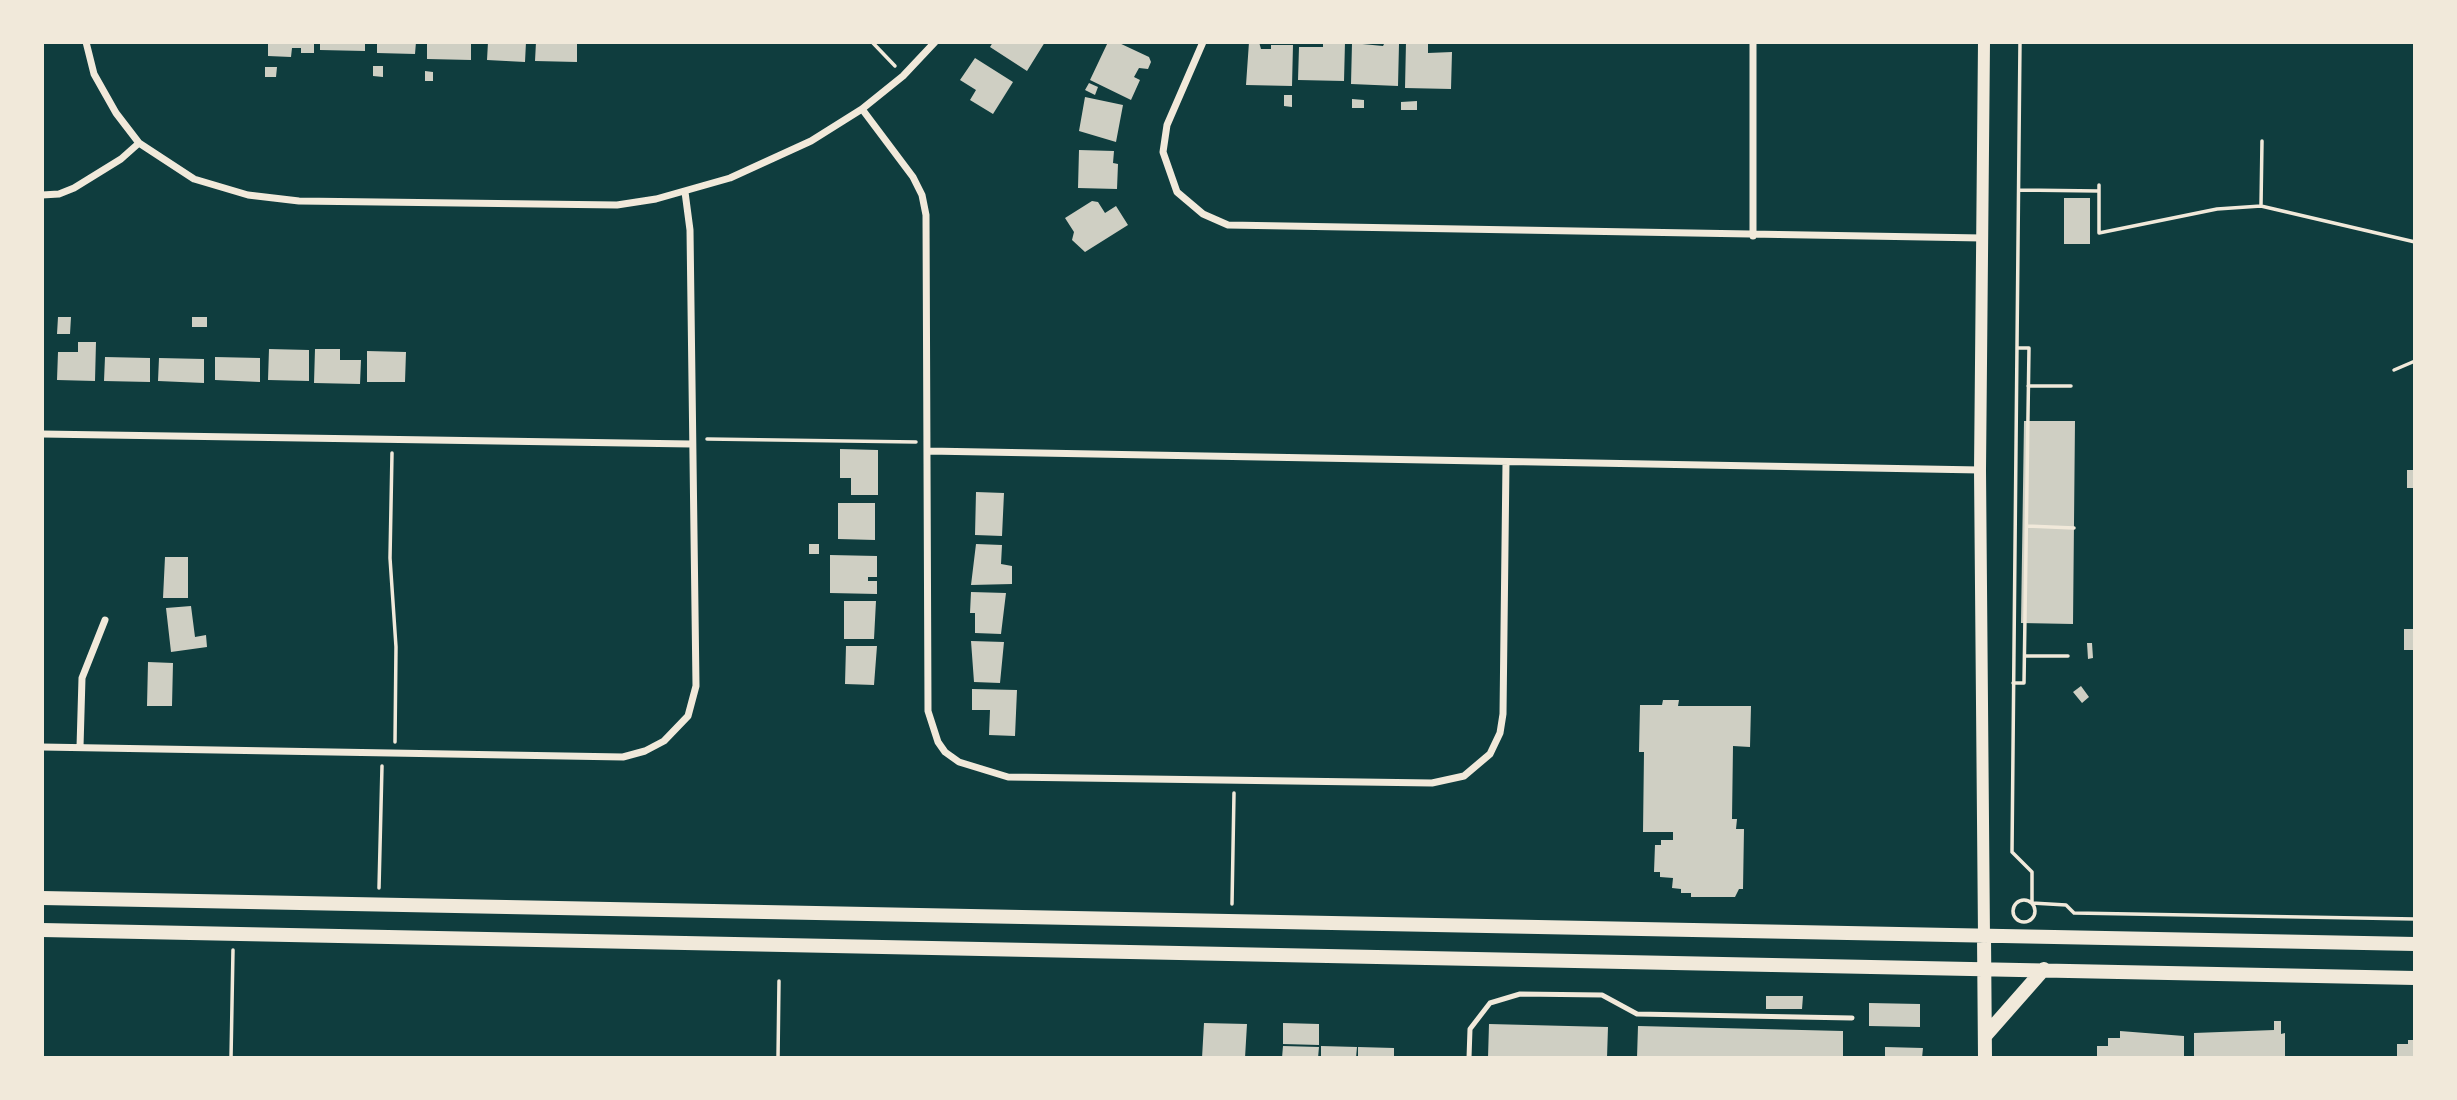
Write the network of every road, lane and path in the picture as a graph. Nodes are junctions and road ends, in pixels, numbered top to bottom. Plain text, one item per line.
1 (86, 42) edge
2 (873, 42) edge
3 (935, 42) edge
4 (1203, 42) edge
5 (1753, 42) edge
6 (1984, 42) edge
7 (2020, 42) edge
8 (903, 76) junction
9 (862, 109) junction
10 (2262, 141) dead end
11 (139, 143) junction
12 (2099, 185) dead end
13 (2019, 190) junction
14 (2099, 191) junction
15 (685, 192) junction
16 (42, 195) edge
17 (2261, 206) junction
18 (1753, 236) junction
19 (1982, 238) junction
20 (2415, 242) edge
21 (2017, 348) junction
22 (2415, 361) edge
23 (2394, 370) dead end
24 (2028, 386) junction
25 (2071, 386) dead end
26 (42, 434) edge
27 (393, 440) junction
28 (691, 441) junction
29 (928, 442) junction
30 (929, 451) junction
31 (1506, 462) junction
32 (1980, 470) junction
33 (2026, 526) junction
34 (2074, 528) dead end
35 (105, 620) dead end
36 (2025, 656) junction
37 (2068, 656) dead end
38 (2013, 683) junction
39 (42, 747) edge
40 (80, 747) junction
41 (382, 753) junction
42 (395, 754) junction
43 (1234, 780) junction
44 (42, 898) edge
45 (2032, 903) junction
46 (379, 906) junction
47 (2415, 919) edge
48 (1231, 923) junction
49 (42, 930) edge
50 (233, 934) junction
51 (1984, 937) junction
52 (2415, 944) edge
53 (1984, 967) junction
54 (2044, 969) junction
55 (2415, 978) edge
56 (779, 981) dead end
57 (1852, 1018) dead end
58 (1985, 1036) junction
59 (231, 1058) edge
60 (778, 1058) edge
61 (1469, 1058) edge
62 (1985, 1058) edge

1 - 11 street
2 - 8 path
3 - 8 street
4 - 18 street
5 - 18 street
6 - 19 street
7 - 13 path
8 - 9 street
9 - 15 street
9 - 29 street
10 - 17 path
11 - 15 street
11 - 16 street
12 - 14 path
13 - 14 path
13 - 21 path
14 - 17 path
15 - 28 street
17 - 20 path
18 - 19 street
19 - 32 street
21 - 24 path
21 - 38 path
22 - 23 path
24 - 25 path
24 - 33 path
26 - 27 street
27 - 28 street
27 - 42 path
28 - 29 path
28 - 42 street
29 - 30 street
30 - 31 street
30 - 43 street
31 - 32 street
31 - 43 street
32 - 51 street
33 - 34 path
33 - 36 path
35 - 40 street
36 - 37 path
36 - 38 path
38 - 45 path
39 - 40 street
40 - 41 street
41 - 42 street
41 - 46 path
43 - 48 path
44 - 46 main road
45 - 45 path
45 - 47 path
46 - 48 main road
48 - 51 main road
49 - 50 main road
50 - 53 main road
50 - 59 path
51 - 52 main road
51 - 53 main road
53 - 54 main road
53 - 58 main road
54 - 55 main road
54 - 58 main road
56 - 60 path
57 - 61 lane
58 - 62 main road

